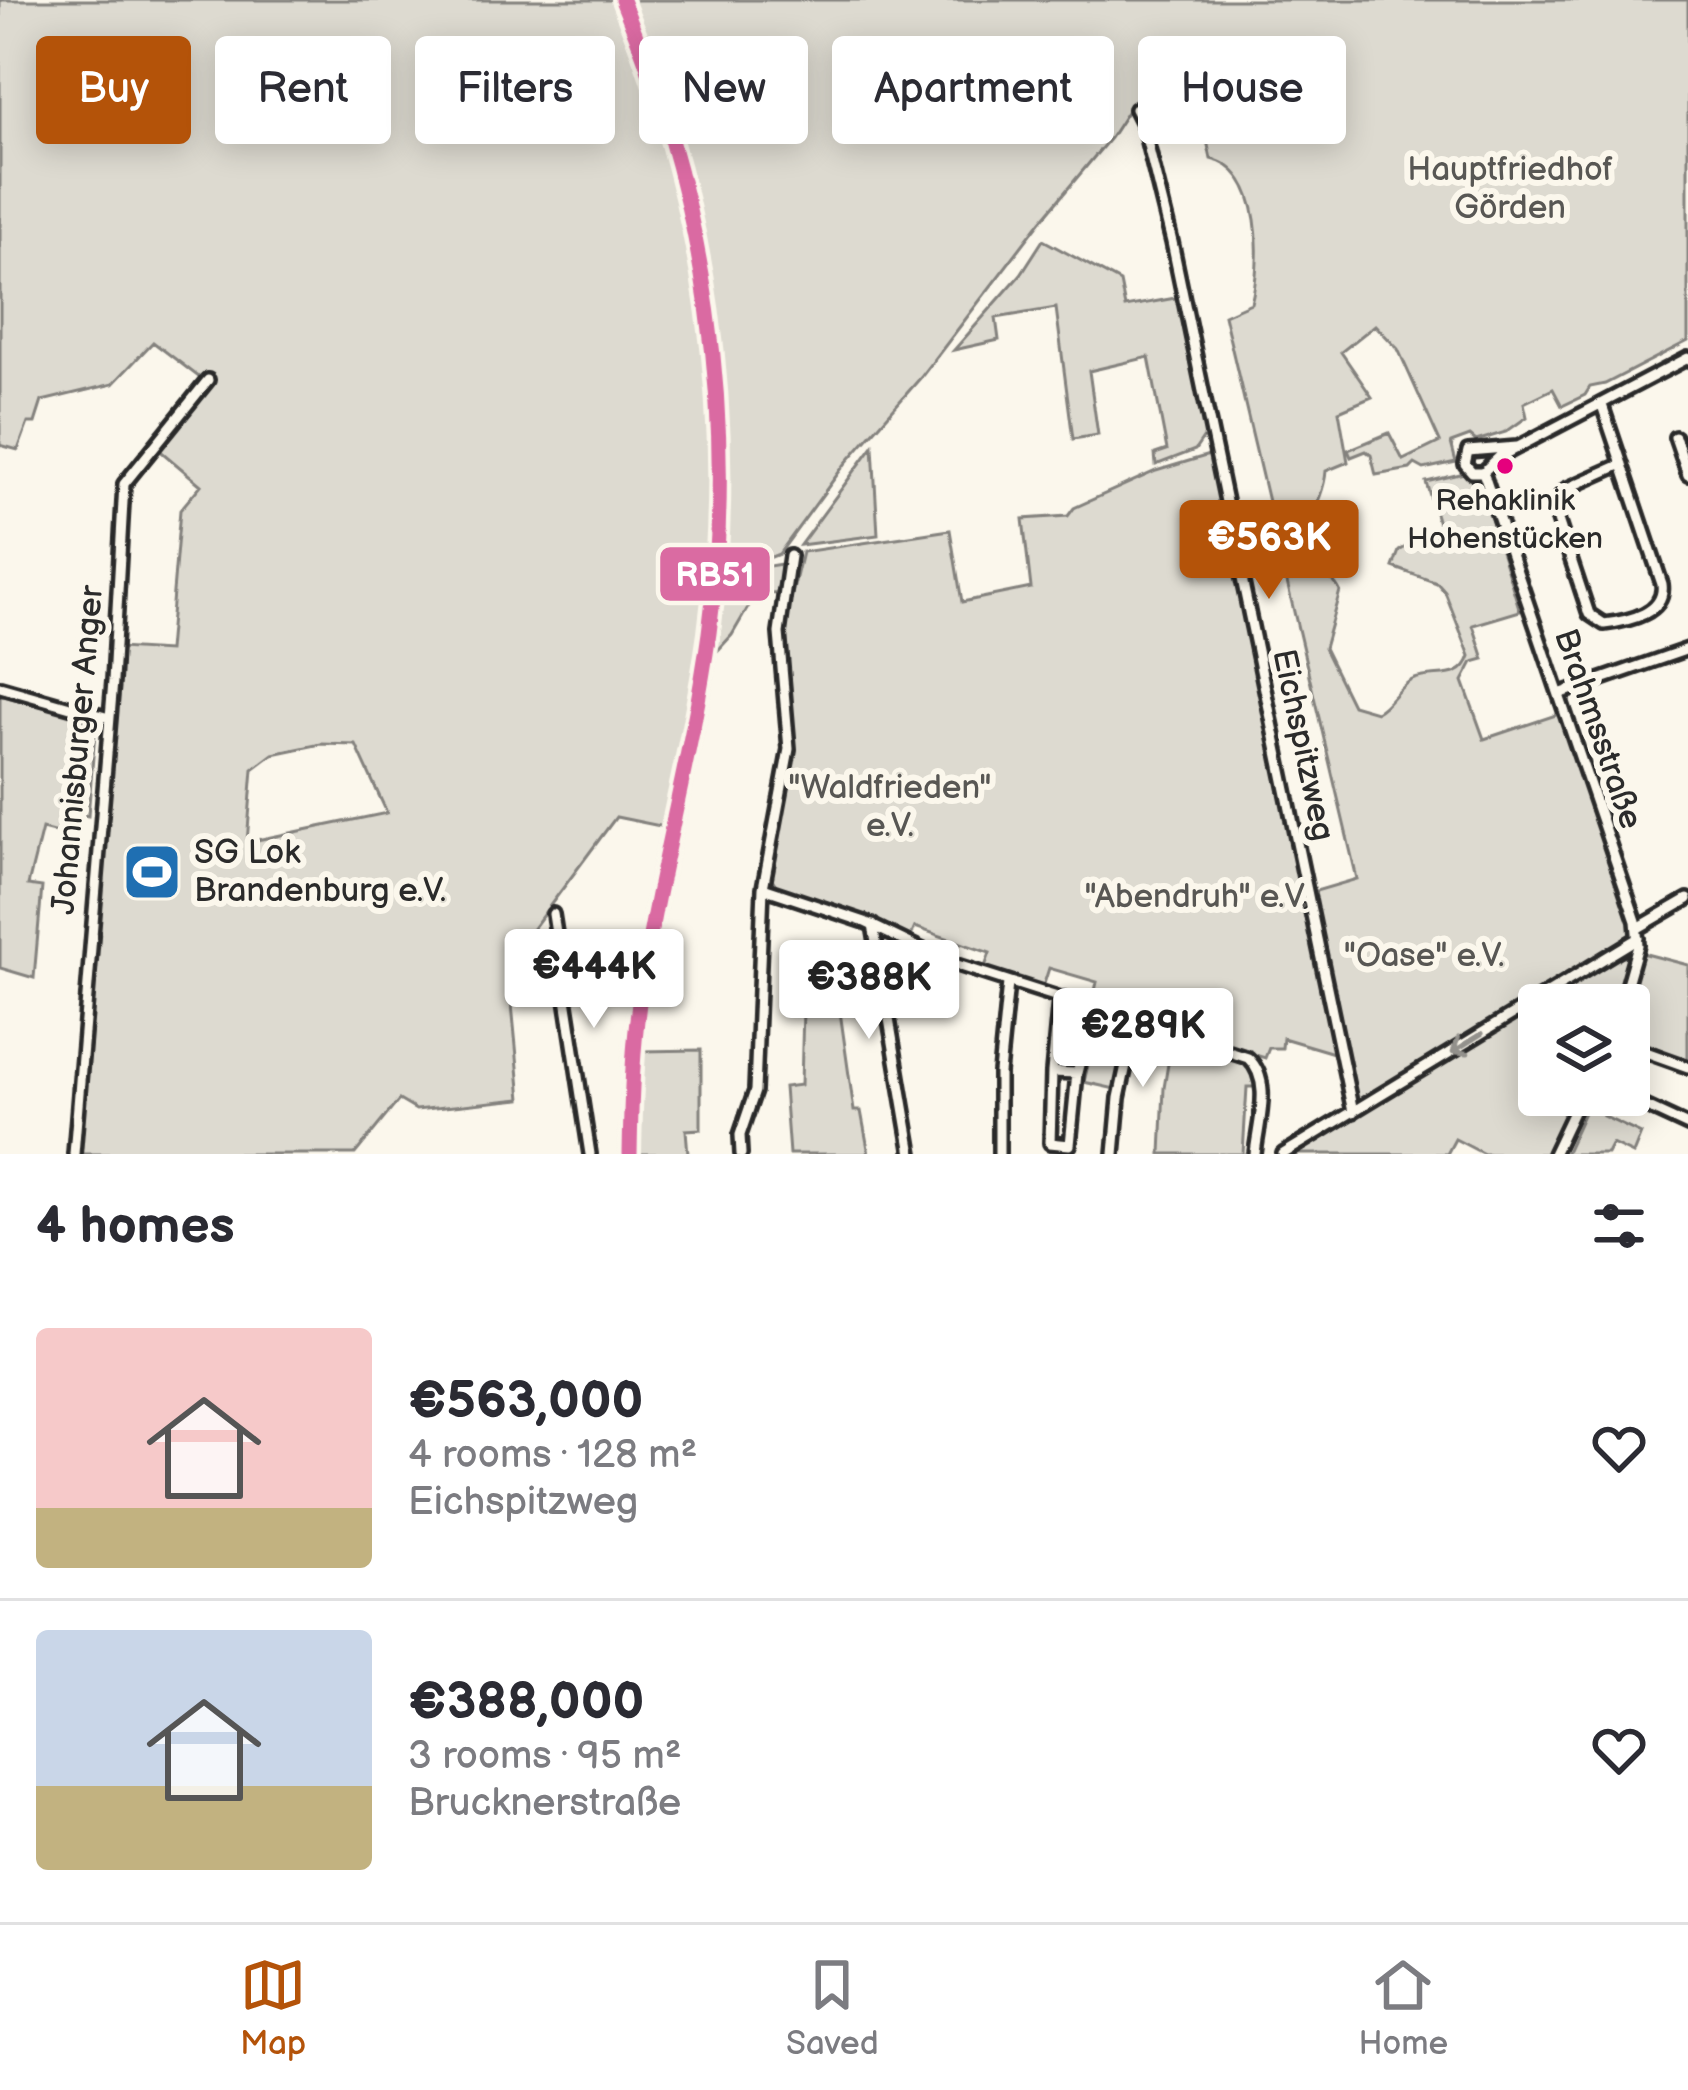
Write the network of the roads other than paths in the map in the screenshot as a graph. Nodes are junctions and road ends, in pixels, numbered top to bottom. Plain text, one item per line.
1 (1135, 109) dead end
2 (1688, 358) edge
3 (208, 380) dead end
4 (1602, 405) junction
5 (1675, 437) dead end
6 (1520, 447) junction
7 (1622, 464) junction
8 (1483, 472) junction
9 (1688, 475) edge
10 (790, 556) dead end
11 (1688, 649) edge
12 (0, 687) edge
13 (1559, 694) junction
14 (109, 718) junction
15 (763, 888) junction
16 (1688, 898) edge
17 (553, 914) dead end
18 (873, 925) junction
19 (1638, 933) junction
20 (1008, 982) junction
21 (1627, 984) edge
22 (1059, 1000) junction
23 (1090, 1022) dead end
24 (1135, 1023) junction
25 (1650, 1053) edge
26 (1688, 1066) edge
27 (1052, 1072) junction
28 (1077, 1073) junction
29 (1650, 1108) edge
30 (1353, 1112) junction
31 (1571, 1116) edge
32 (1688, 1126) edge
33 (1050, 1148) edge
34 (1070, 1149) edge
35 (74, 1154) edge
36 (590, 1154) edge
37 (741, 1154) edge
38 (912, 1154) edge
39 (999, 1154) edge
40 (1114, 1154) edge
41 (1255, 1154) edge
42 (1283, 1154) edge
43 (1553, 1154) edge

1 - 30 street, Eichspitzweg
2 - 4 street
3 - 14 street, Johannisburger Anger
4 - 6 street
4 - 7 street
5 - 9 street
6 - 8 street
6 - 8 street
7 - 7 street
8 - 13 street, Brahmsstraße
10 - 15 street
11 - 13 street
12 - 14 street
13 - 19 street, Brahmsstraße
14 - 35 street, Johannisburger Anger
15 - 18 street
15 - 37 street
16 - 19 street
17 - 36 street
18 - 20 street
18 - 38 street
19 - 21 street
19 -> 30 street
20 - 22 street
20 - 39 street
22 - 24 street
22 - 27 street
23 - 28 street
24 - 40 street
24 - 41 street
25 - 26 street
27 - 28 street
27 - 33 street
28 - 34 street
29 - 32 street
30 - 42 street
31 - 43 street
33 - 34 street

